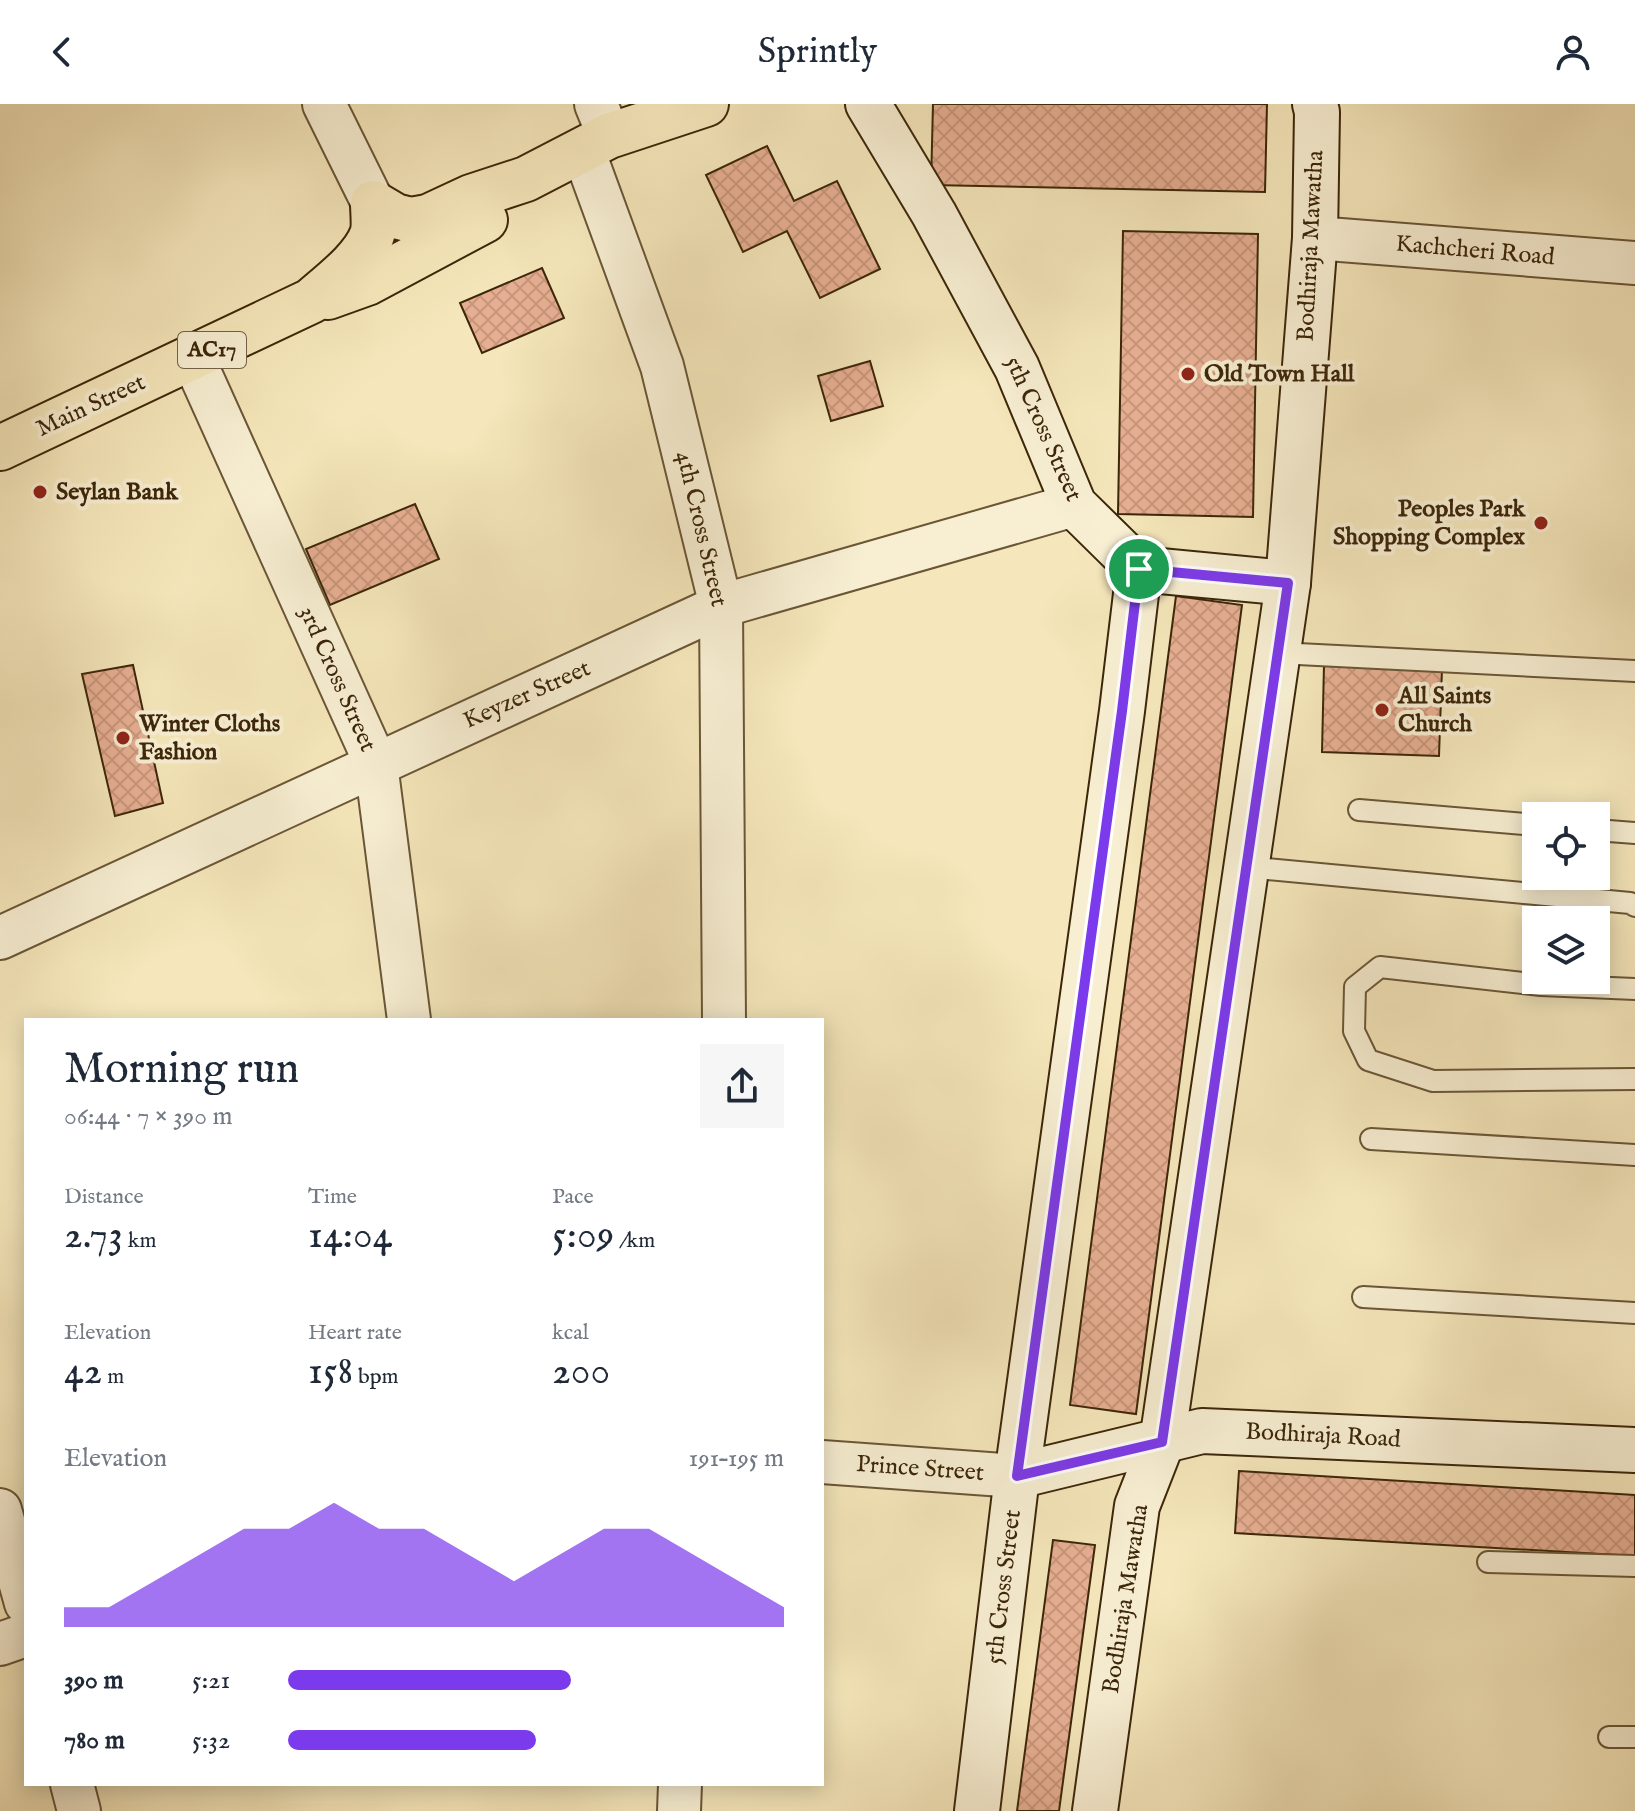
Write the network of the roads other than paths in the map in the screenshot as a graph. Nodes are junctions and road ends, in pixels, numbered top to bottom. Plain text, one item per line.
1 (324, 104) edge
2 (706, 104) edge
3 (868, 104) edge
4 (1315, 104) edge
5 (596, 130) edge
6 (526, 179) junction
7 (373, 203) junction
8 (1315, 238) junction
9 (1635, 263) edge
10 (311, 301) junction
11 (193, 358) junction
12 (0, 448) edge
13 (1074, 505) junction
14 (1139, 569) junction
15 (1288, 583) junction
16 (721, 606) junction
17 (1278, 653) junction
18 (1635, 671) edge
19 (376, 764) junction
20 (1359, 810) dead end
21 (1522, 824) edge
22 (1610, 831) edge
23 (1635, 833) edge
24 (1246, 867) junction
25 (1635, 906) edge
26 (0, 938) edge
27 (1635, 989) edge
28 (409, 1018) edge
29 (724, 1018) edge
30 (1635, 1079) edge
31 (1371, 1139) dead end
32 (1635, 1155) edge
33 (1363, 1297) dead end
34 (1635, 1313) edge
35 (1162, 1442) junction
36 (1635, 1450) edge
37 (824, 1462) edge
38 (1017, 1476) junction
39 (0, 1510) edge
40 (1488, 1562) dead end
41 (1635, 1566) edge
42 (24, 1596) edge
43 (24, 1636) edge
44 (0, 1644) edge
45 (1609, 1737) dead end
46 (1635, 1737) edge
47 (73, 1786) edge
48 (680, 1786) edge
49 (79, 1811) edge
50 (679, 1811) edge
51 (977, 1811) edge
52 (1095, 1811) edge

1 - 7 street
2 - 5 main road, Main Street / AC17
3 - 13 street, 5th Cross Street
4 - 8 street, Bodhiraja Mawatha
5 - 6 main road, Main Street / AC17
5 - 16 street, 4th Cross Street
6 - 7 main road, Main Street / AC17
6 - 10 main road, Main Street / AC17
7 - 10 main road, Main Street / AC17
8 - 9 street, Kachcheri Road
8 - 15 street, Bodhiraja Mawatha
10 - 11 main road, Main Street / AC17
11 - 12 main road, Main Street / AC17
11 - 19 street, 3rd Cross Street
13 - 14 street, 5th Cross Street
13 - 16 street, Keyzer Street
14 - 15 street
14 - 38 street, 5th Cross Street
15 - 17 street, Bodhiraja Mawatha
16 - 19 street, Keyzer Street
16 - 29 street, 4th Cross Street
17 - 18 lane
17 - 24 street, Bodhiraja Mawatha
19 - 26 street, Keyzer Street
19 - 28 street, 3rd Cross Street
20 - 21 lane
22 - 23 lane
24 - 25 lane
24 - 35 street, Bodhiraja Mawatha
27 - 30 lane
31 - 32 lane
33 - 34 lane
35 - 36 street, Bodhiraja Road
35 - 38 street, Bodhiraja Road
35 - 52 street, Bodhiraja Mawatha
37 - 38 street, Prince Street
38 - 51 street, 5th Cross Street
39 - 42 street
40 - 41 lane
43 - 44 street
45 - 46 lane
47 - 49 street
48 - 50 street

